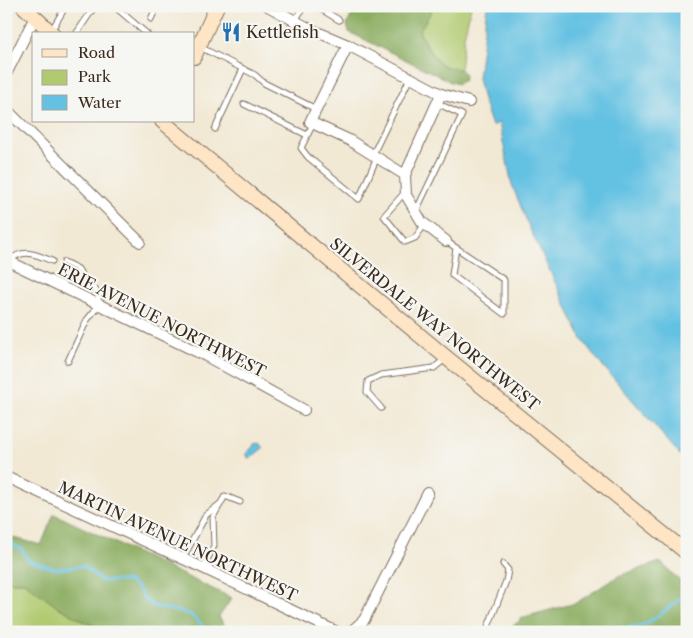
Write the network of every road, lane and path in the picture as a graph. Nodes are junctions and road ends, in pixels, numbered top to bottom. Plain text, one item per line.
1 (24, 6) edge
2 (63, 6) edge
3 (95, 6) edge
4 (157, 6) edge
5 (218, 6) edge
6 (268, 6) edge
7 (304, 6) edge
8 (316, 6) edge
9 (116, 7) edge
10 (35, 17) junction
11 (152, 18) dead end
12 (339, 20) dead end
13 (295, 21) junction
14 (52, 32) edge
15 (77, 32) edge
16 (145, 32) edge
17 (348, 45) junction
18 (196, 52) edge
19 (243, 69) junction
20 (6, 74) edge
21 (410, 78) junction
22 (439, 99) junction
23 (469, 102) dead end
24 (244, 104) dead end
25 (6, 108) edge
26 (316, 109) junction
27 (163, 122) edge
28 (313, 124) junction
29 (215, 129) dead end
30 (307, 135) junction
31 (375, 155) junction
32 (405, 175) junction
33 (406, 191) junction
34 (416, 212) junction
35 (425, 224) junction
36 (446, 241) joint
37 (140, 242) dead end
38 (456, 248) junction
39 (8, 260) edge
40 (52, 261) dead end
41 (64, 262) dead end
42 (99, 305) junction
43 (447, 358) junction
44 (68, 361) dead end
45 (381, 408) dead end
46 (304, 410) dead end
47 (6, 477) edge
48 (428, 494) dead end
49 (240, 502) dead end
50 (221, 504) junction
51 (687, 553) edge
52 (183, 558) junction
53 (503, 564) dead end
54 (203, 568) junction
55 (337, 632) edge
56 (348, 632) edge
57 (486, 632) edge

1 - 10 main road
2 - 14 lane
3 - 15 lane
4 - 11 lane
5 - 18 main road
6 - 13 street
7 - 13 lane
8 - 12 lane
9 - 16 lane
10 - 14 main road
10 - 20 street
13 - 17 street
17 - 21 street
17 - 26 street
18 - 19 lane
19 - 26 lane
19 - 29 lane
21 - 22 street
21 - 31 lane
22 - 23 street
22 - 32 street
22 - 34 lane
24 - 30 lane
25 - 37 street
26 - 28 street
27 - 43 main road, SILVERDALE WAY NORTHWEST
28 - 30 lane
28 - 31 street
30 - 31 lane
31 - 32 street
32 - 33 street
33 - 34 street
33 - 35 lane
34 - 35 street
35 - 36 street
36 - 38 lane
38 - 38 lane
39 - 40 lane
39 - 42 street, ERIE AVENUE NORTHWEST
41 - 42 lane
42 - 44 lane
42 - 46 street, ERIE AVENUE NORTHWEST
43 - 45 lane
43 - 51 main road, SILVERDALE WAY NORTHWEST
47 - 52 street, MARTIN AVENUE NORTHWEST
48 - 56 street
49 - 50 lane
50 - 52 lane
50 - 54 lane
52 - 54 street, MARTIN AVENUE NORTHWEST
53 - 57 lane
54 - 55 street, MARTIN AVENUE NORTHWEST

